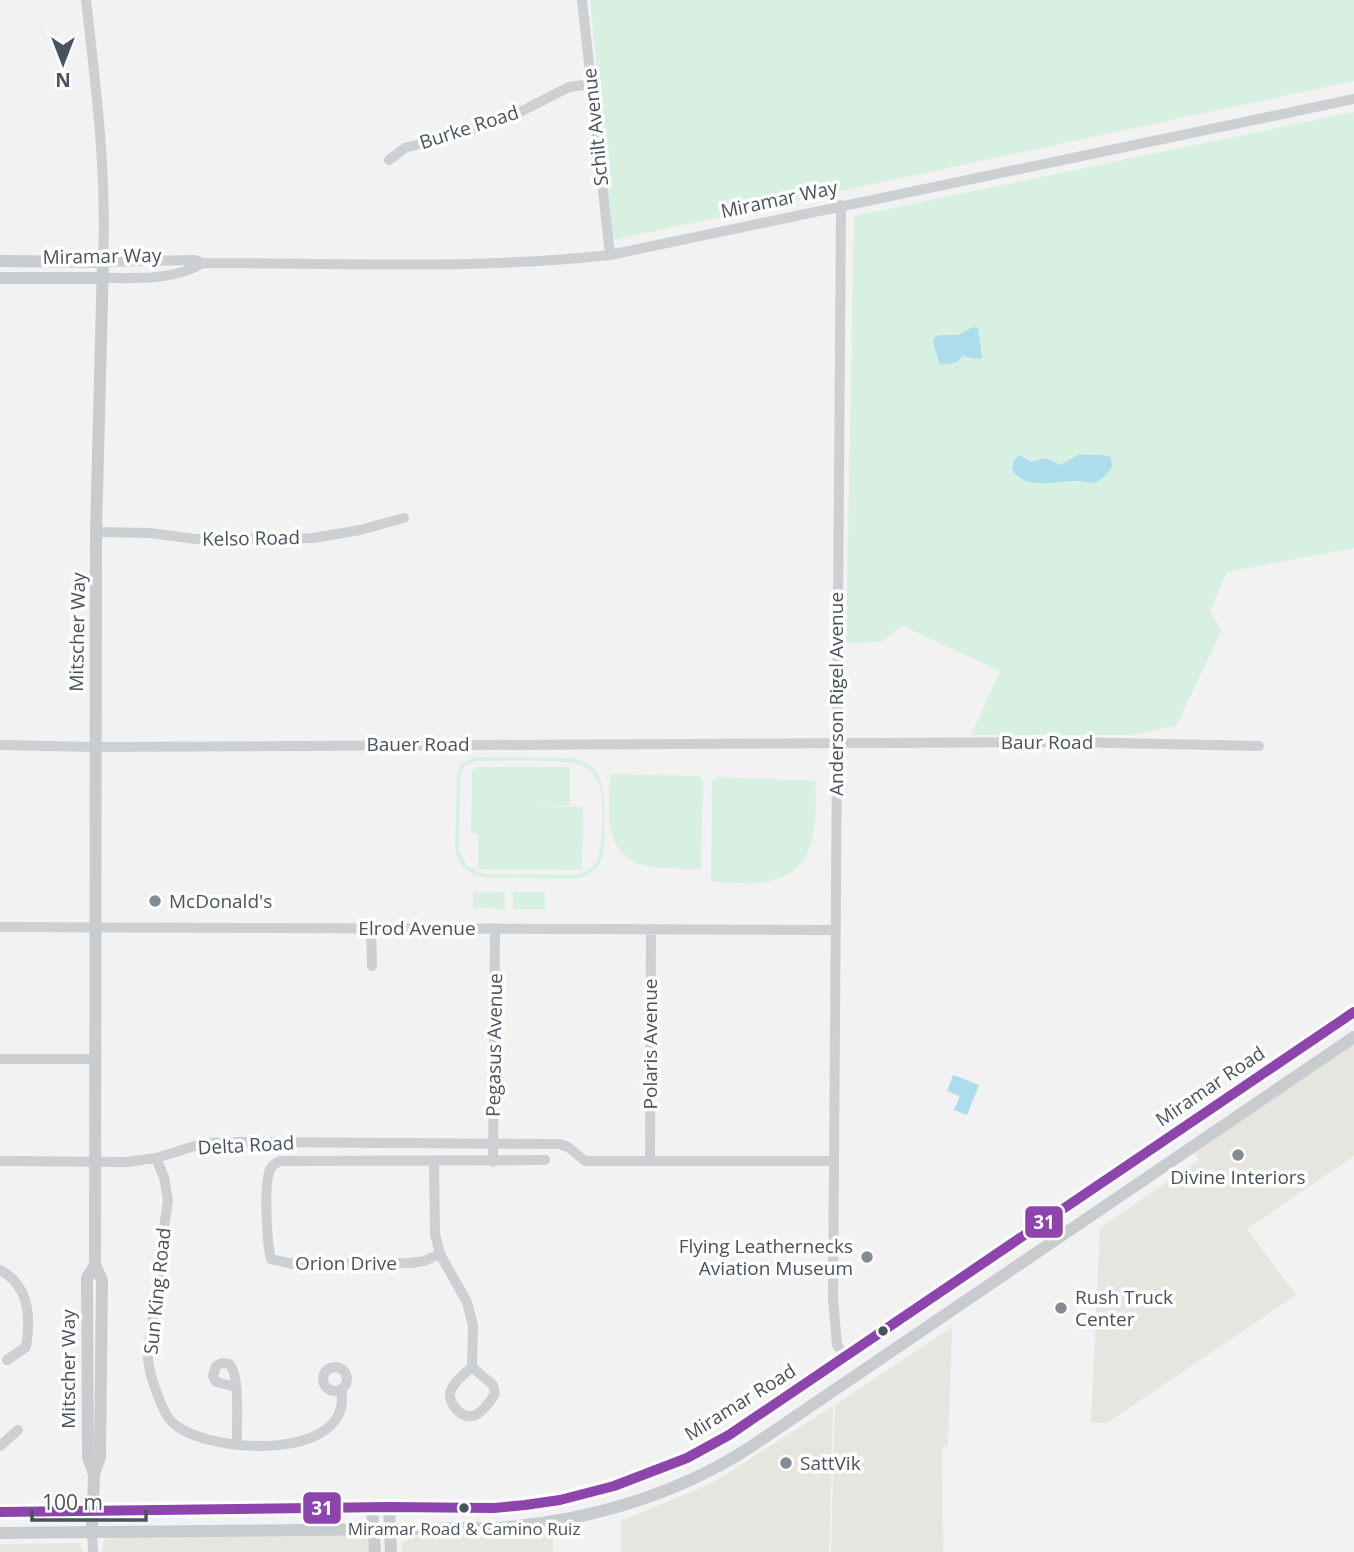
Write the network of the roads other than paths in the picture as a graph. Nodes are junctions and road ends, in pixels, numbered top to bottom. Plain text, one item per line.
1 (86, 0) edge
2 (582, 0) edge
3 (591, 83) junction
4 (1354, 99) edge
5 (389, 160) dead end
6 (841, 205) junction
7 (610, 255) junction
8 (0, 261) edge
9 (103, 262) junction
10 (204, 263) junction
11 (0, 278) edge
12 (102, 278) junction
13 (404, 518) dead end
14 (96, 532) junction
15 (836, 744) junction
16 (0, 745) edge
17 (1259, 746) dead end
18 (95, 747) junction
19 (0, 927) edge
20 (96, 927) junction
21 (372, 927) junction
22 (495, 928) junction
23 (651, 929) junction
24 (834, 930) junction
25 (372, 966) dead end
26 (1354, 1013) edge
27 (1354, 1037) edge
28 (0, 1059) edge
29 (96, 1059) junction
30 (493, 1144) junction
31 (156, 1158) junction
32 (545, 1160) dead end
33 (650, 1160) junction
34 (0, 1161) edge
35 (96, 1161) junction
36 (280, 1161) joint
37 (493, 1161) junction
38 (833, 1161) junction
39 (434, 1162) junction
40 (440, 1254) junction
41 (0, 1270) edge
42 (846, 1357) junction
43 (7, 1360) dead end
44 (472, 1367) junction
45 (236, 1387) dead end
46 (341, 1389) dead end
47 (18, 1430) dead end
48 (237, 1444) junction
49 (0, 1446) edge
50 (372, 1507) junction
51 (389, 1507) junction
52 (92, 1511) junction
53 (0, 1512) edge
54 (373, 1528) junction
55 (389, 1528) junction
56 (92, 1532) junction
57 (0, 1533) edge
58 (93, 1552) edge
59 (375, 1552) edge
60 (391, 1552) edge

1 - 9 street, Mitscher Way
2 - 3 street, Schilt Avenue
3 - 5 street, Burke Road
3 - 7 street, Schilt Avenue
4 - 6 street, Miramar Way
6 - 7 street, Miramar Way
6 - 15 street, Anderson Rigel Avenue
7 - 10 street, Miramar Way
8 - 9 main road, Miramar Way
9 - 10 street, Miramar Way
9 - 12 main road, Mitscher Way
10 - 12 street, Miramar Way
11 - 12 main road, Miramar Way
12 - 14 main road, Mitscher Way
13 - 14 street, Kelso Road
14 - 18 main road, Mitscher Way
15 - 17 street, Baur Road
15 - 18 street, Bauer Road
15 - 24 street, Anderson Rigel Avenue
16 - 18 street, Bauer Road
18 - 20 main road, Mitscher Way
19 - 20 street, Elrod Avenue
20 - 21 street, Elrod Avenue
20 - 29 main road, Mitscher Way
21 - 22 street, Elrod Avenue
21 - 25 street
22 - 23 street, Elrod Avenue
22 - 30 street, Pegasus Avenue
23 - 24 street, Elrod Avenue
23 - 33 street, Polaris Avenue
24 - 38 street, Anderson Rigel Avenue
26 - 42 main road, Miramar Road
27 - 55 main road, Miramar Road
28 - 29 street
29 - 35 main road, Mitscher Way
30 - 31 street, Delta Road
30 - 33 street, Delta Road
30 - 37 street, Pegasus Avenue
31 - 35 street, Delta Road
31 - 48 street, Sun King Road
32 - 37 street, Delta Road
33 - 38 street
34 - 35 street, Delta Road
35 - 52 main road, Mitscher Way
36 - 39 street, Delta Road
36 - 40 street, Orion Drive
37 - 39 street, Delta Road
38 - 42 street, Anderson Rigel Avenue
39 - 40 street
40 - 44 street
41 - 43 street
42 - 51 main road, Miramar Road
44 - 44 street
45 - 48 street
46 - 48 street, Sun King Road
47 - 49 street
50 - 51 main road, Miramar Road
50 - 52 main road, Miramar Road
50 - 54 main road
51 - 55 main road
52 - 53 main road, Miramar Road
52 - 56 main road, Mitscher Way
54 - 55 main road, Miramar Road
54 - 56 main road, Miramar Road
54 - 59 main road
55 - 60 main road
56 - 57 main road, Miramar Road
56 - 58 street

